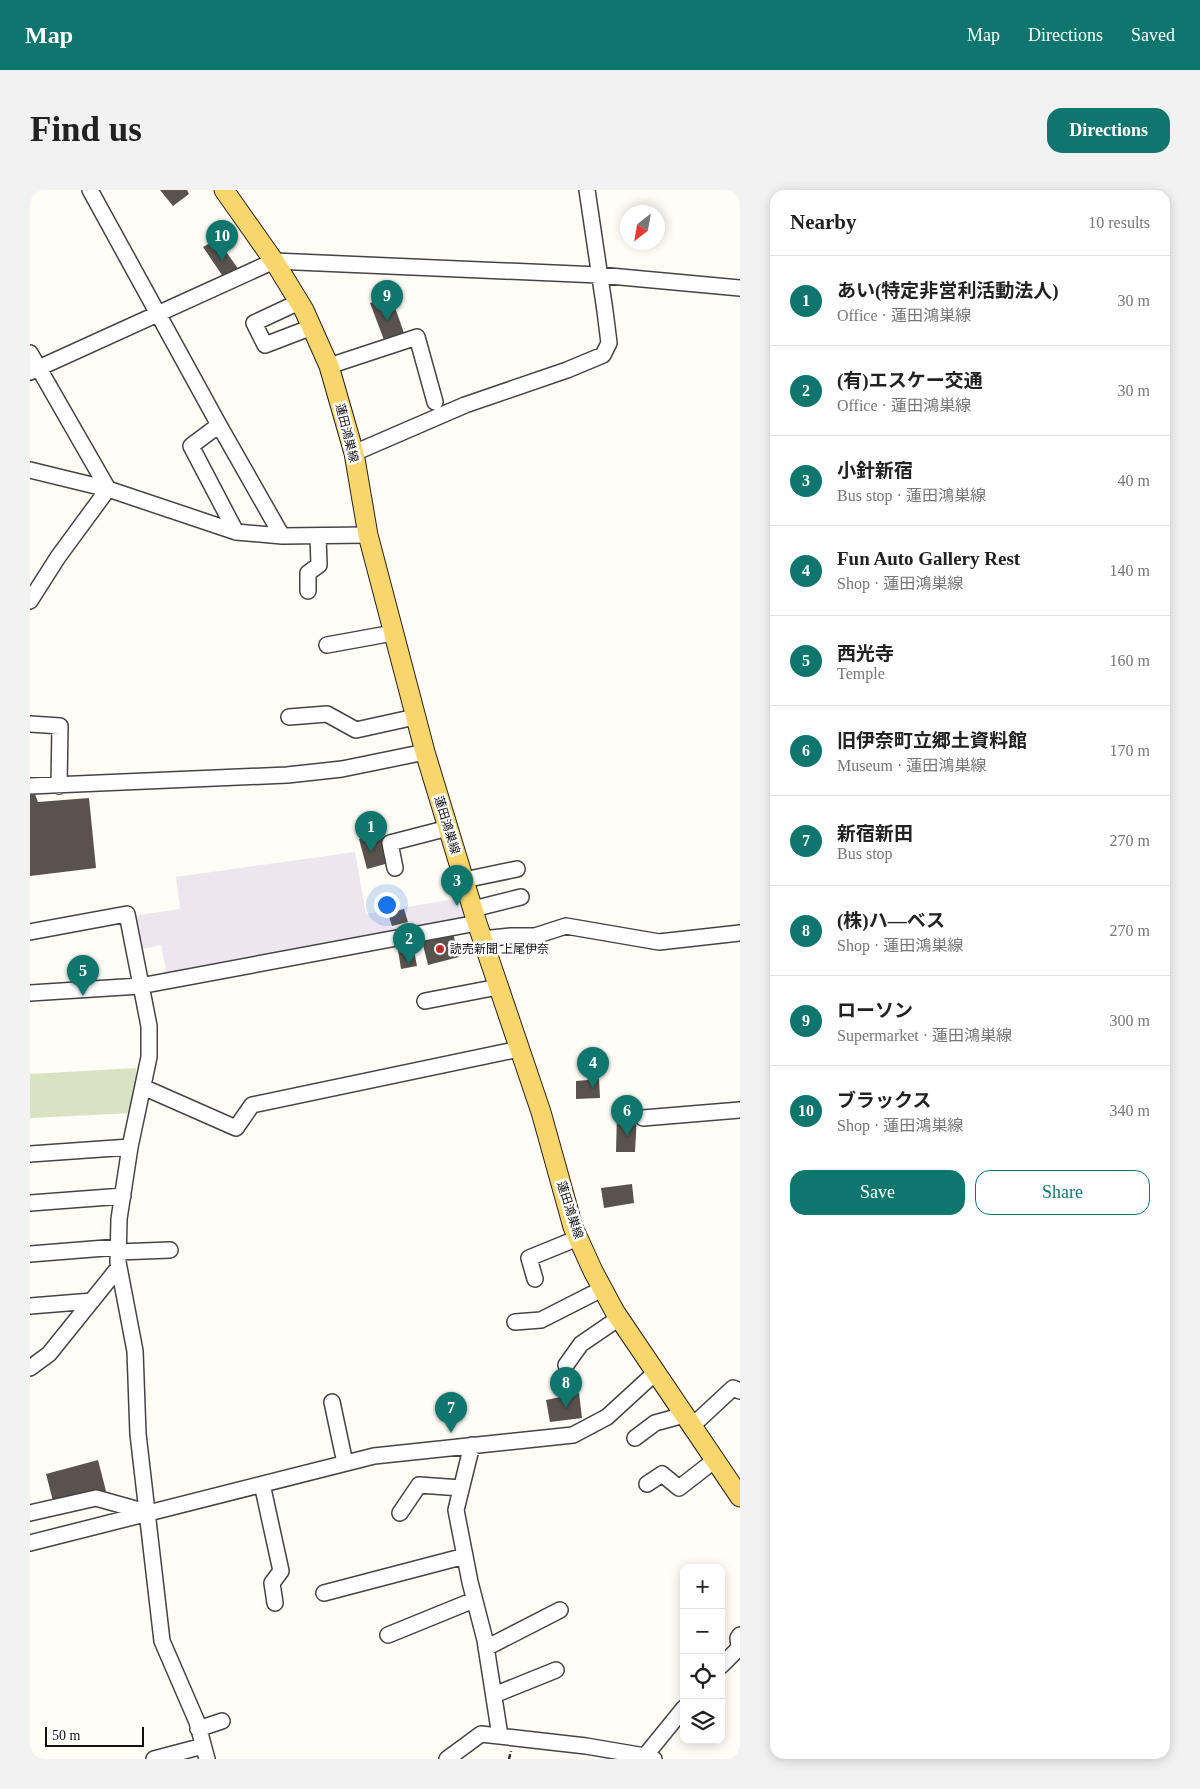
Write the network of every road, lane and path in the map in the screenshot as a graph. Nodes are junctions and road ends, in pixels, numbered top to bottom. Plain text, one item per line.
1 (90, 190) edge
2 (224, 190) edge
3 (587, 190) edge
4 (274, 261) junction
5 (599, 275) junction
6 (739, 292) edge
7 (299, 302) junction
8 (157, 314) junction
9 (312, 327) junction
10 (30, 353) edge
11 (329, 366) junction
12 (34, 370) edge
13 (435, 402) dead end
14 (219, 425) junction
15 (354, 453) junction
16 (30, 470) edge
17 (108, 489) junction
18 (236, 532) junction
19 (368, 535) junction
20 (282, 536) junction
21 (318, 536) junction
22 (308, 591) dead end
23 (30, 601) edge
24 (393, 633) junction
25 (327, 646) dead end
26 (289, 717) dead end
27 (415, 717) junction
28 (30, 724) edge
29 (424, 752) junction
30 (30, 786) edge
31 (59, 786) junction
32 (448, 828) junction
33 (395, 868) dead end
34 (517, 869) dead end
35 (464, 880) junction
36 (521, 897) dead end
37 (478, 924) junction
38 (30, 932) edge
39 (740, 933) edge
40 (140, 986) junction
41 (498, 987) junction
42 (30, 993) edge
43 (426, 1001) dead end
44 (519, 1049) junction
45 (143, 1087) junction
46 (740, 1110) edge
47 (643, 1118) dead end
48 (130, 1147) junction
49 (30, 1154) edge
50 (123, 1196) junction
51 (30, 1203) edge
52 (578, 1238) junction
53 (170, 1250) dead end
54 (30, 1254) edge
55 (118, 1255) junction
56 (535, 1279) dead end
57 (602, 1288) junction
58 (92, 1301) junction
59 (30, 1306) edge
60 (619, 1318) junction
61 (515, 1322) dead end
62 (566, 1366) dead end
63 (30, 1368) edge
64 (655, 1373) junction
65 (740, 1391) edge
66 (332, 1402) dead end
67 (688, 1421) junction
68 (635, 1438) dead end
69 (472, 1445) junction
70 (715, 1460) junction
71 (345, 1463) junction
72 (262, 1484) junction
73 (646, 1484) dead end
74 (461, 1488) junction
75 (740, 1497) edge
76 (148, 1512) junction
77 (30, 1513) edge
78 (400, 1513) dead end
79 (30, 1543) edge
80 (465, 1556) junction
81 (324, 1593) dead end
82 (474, 1600) junction
83 (275, 1603) dead end
84 (560, 1610) dead end
85 (388, 1635) dead end
86 (740, 1635) edge
87 (486, 1648) junction
88 (725, 1662) edge
89 (556, 1670) dead end
90 (494, 1695) junction
91 (680, 1714) edge
92 (222, 1721) dead end
93 (198, 1728) junction
94 (500, 1736) junction
95 (205, 1753) edge
96 (465, 1753) edge
97 (650, 1758) edge
98 (154, 1759) edge
99 (447, 1759) edge

1 - 8 street
2 - 4 main road, 蓮田鴻巣線
3 - 5 street
4 - 5 street
4 - 7 main road, 蓮田鴻巣線
4 - 8 street
5 - 6 street
5 - 15 street
7 - 9 main road, 蓮田鴻巣線
7 - 9 street
8 - 12 street
8 - 14 street
9 - 11 main road, 蓮田鴻巣線
10 - 12 street
11 - 13 street
11 - 15 main road, 蓮田鴻巣線
12 - 17 street
14 - 18 street
14 - 20 street
15 - 19 main road, 蓮田鴻巣線
16 - 17 street
17 - 18 street
17 - 23 street
18 - 20 street
19 - 21 street
19 - 24 main road, 蓮田鴻巣線
20 - 21 street
21 - 22 street
24 - 25 street
24 - 27 main road, 蓮田鴻巣線
26 - 27 street
27 - 29 main road, 蓮田鴻巣線
28 - 31 street
29 - 31 street
29 - 32 main road, 蓮田鴻巣線
30 - 31 street
32 - 33 street
32 - 35 main road, 蓮田鴻巣線
34 - 35 street
35 - 37 main road, 蓮田鴻巣線
36 - 37 street
37 - 39 street
37 - 40 street
37 - 41 main road, 蓮田鴻巣線
38 - 40 street
40 - 42 street
40 - 45 street
41 - 43 street
41 - 44 main road, 蓮田鴻巣線
44 - 45 street
44 - 52 main road, 蓮田鴻巣線
45 - 48 street
46 - 47 street
48 - 49 street
48 - 50 street
50 - 51 street
50 - 55 street
52 - 56 street
52 - 57 main road, 蓮田鴻巣線
53 - 55 street
54 - 55 street
55 - 58 street
55 - 76 street
57 - 60 main road, 蓮田鴻巣線
57 - 61 street
58 - 59 street
58 - 63 street
60 - 62 street
60 - 64 main road, 蓮田鴻巣線
64 - 67 main road, 蓮田鴻巣線
64 - 69 street
65 - 67 street
66 - 71 street
67 - 68 street
67 - 70 main road, 蓮田鴻巣線
69 - 71 street
69 - 74 street
70 - 73 street
70 - 75 main road, 蓮田鴻巣線
71 - 72 street
72 - 76 street
72 - 83 street
74 - 78 street
74 - 80 street
76 - 77 street
76 - 79 street
76 - 93 street
80 - 81 street
80 - 82 street
82 - 85 street
82 - 87 street
84 - 87 street
86 - 88 street
87 - 90 street
89 - 90 street
90 - 94 street
91 - 97 street
92 - 93 street
93 - 95 street
94 - 96 street
94 - 97 street
95 - 98 street
96 - 99 street

